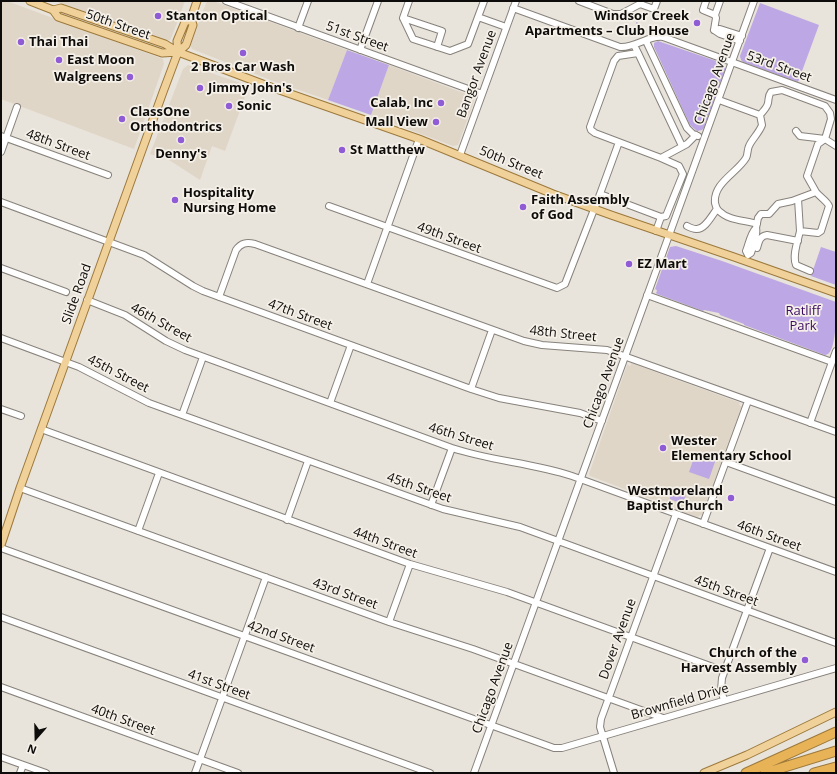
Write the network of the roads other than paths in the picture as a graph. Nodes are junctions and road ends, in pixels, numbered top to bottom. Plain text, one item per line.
1 (30, 1) edge
2 (197, 1) edge
3 (226, 1) edge
4 (308, 1) edge
5 (378, 1) edge
6 (409, 1) edge
7 (484, 1) edge
8 (516, 1) edge
9 (579, 1) edge
10 (657, 1) edge
11 (706, 1) edge
12 (720, 1) edge
13 (754, 1) edge
14 (640, 2) edge
15 (513, 8) junction
16 (715, 15) junction
17 (478, 17) junction
18 (403, 18) junction
19 (506, 27) junction
20 (298, 28) junction
21 (741, 39) junction
22 (646, 41) junction
23 (634, 45) junction
24 (437, 47) junction
25 (360, 50) junction
26 (178, 52) junction
27 (638, 53) junction
28 (732, 62) junction
29 (785, 81) junction
30 (782, 90) junction
31 (482, 94) junction
32 (828, 97) junction
33 (719, 100) junction
34 (836, 100) edge
35 (825, 106) junction
36 (17, 107) dead end
37 (760, 115) junction
38 (796, 130) dead end
39 (696, 135) junction
40 (4, 137) edge
41 (705, 138) junction
42 (419, 139) junction
43 (825, 139) junction
44 (619, 142) junction
45 (682, 146) junction
46 (836, 146) edge
47 (1, 152) edge
48 (460, 155) junction
49 (661, 158) junction
50 (108, 175) dead end
51 (816, 192) junction
52 (600, 194) junction
53 (798, 199) junction
54 (1, 202) edge
55 (329, 206) dead end
56 (594, 209) junction
57 (717, 209) junction
58 (661, 217) junction
59 (687, 226) dead end
60 (388, 228) junction
61 (656, 231) junction
62 (800, 231) junction
63 (670, 235) junction
64 (798, 241) junction
65 (109, 242) junction
66 (757, 248) dead end
67 (1, 268) edge
68 (810, 271) dead end
69 (367, 284) junction
70 (66, 292) dead end
71 (836, 293) edge
72 (647, 295) junction
73 (219, 297) junction
74 (87, 300) junction
75 (492, 330) junction
76 (1, 338) edge
77 (351, 345) junction
78 (836, 351) edge
79 (203, 356) junction
80 (625, 356) junction
81 (65, 362) junction
82 (832, 362) junction
83 (471, 389) junction
84 (748, 400) junction
85 (330, 403) junction
86 (1, 408) edge
87 (182, 415) junction
88 (21, 416) dead end
89 (602, 421) junction
90 (810, 423) junction
91 (41, 430) junction
92 (836, 432) edge
93 (452, 448) junction
94 (308, 461) junction
95 (726, 462) junction
96 (159, 473) junction
97 (580, 479) junction
98 (20, 488) junction
99 (836, 502) edge
100 (431, 505) junction
101 (676, 514) junction
102 (287, 520) junction
103 (703, 524) junction
104 (138, 531) junction
105 (558, 541) junction
106 (1, 547) edge
107 (770, 548) junction
108 (410, 564) junction
109 (836, 572) edge
110 (653, 576) junction
111 (266, 577) junction
112 (536, 602) junction
113 (747, 610) junction
114 (1, 617) edge
115 (389, 622) junction
116 (245, 636) junction
117 (630, 637) junction
118 (836, 643) edge
119 (513, 664) junction
120 (836, 668) edge
121 (724, 671) junction
122 (1, 687) edge
123 (222, 698) junction
124 (608, 698) junction
125 (724, 700) junction
126 (836, 712) edge
127 (663, 718) junction
128 (491, 726) junction
129 (836, 732) edge
130 (603, 736) junction
131 (554, 748) joint
132 (836, 751) edge
133 (1, 757) edge
134 (200, 759) junction
135 (23, 765) junction
136 (836, 767) edge
137 (20, 773) edge
138 (46, 773) edge
139 (195, 773) edge
140 (238, 773) edge
141 (430, 773) edge
142 (474, 773) edge
143 (614, 773) edge
144 (704, 773) edge
145 (746, 773) edge
146 (765, 773) edge
147 (814, 773) edge

1 - 26 main road, 50th Street
2 - 26 main road, Slide Road
3 - 20 street, 51st Street
4 - 20 street
5 - 25 street
6 - 18 street
7 - 17 street
8 - 15 street, Bangor Avenue
9 - 14 street
10 - 14 street
11 - 16 street
12 - 16 street
13 - 21 street, Chicago Avenue
15 - 19 street, Bangor Avenue
15 - 23 street, 53rd Street
16 - 21 street
17 - 19 street
17 - 24 street
18 - 24 street
18 - 24 street
19 - 31 street, Bangor Avenue
20 - 25 street, 51st Street
21 - 28 street, Chicago Avenue
22 - 23 street, 53rd Street
22 - 28 street, 53rd Street
22 - 39 street
23 - 27 street
25 - 31 street, 51st Street
26 - 42 main road, 50th Street
26 - 65 main road, Slide Road
27 - 44 street
27 - 45 street
28 - 29 street, 53rd Street
28 - 33 street, Chicago Avenue
29 - 30 street
29 - 32 street, 53rd Street
30 - 35 street
30 - 37 street
31 - 48 street, Bangor Avenue
32 - 34 street, 53rd Street
32 - 35 street
33 - 37 street
33 - 41 street, Chicago Avenue
35 - 43 street
36 - 40 street
37 - 57 street
38 - 43 street
39 - 41 street
39 - 45 street
40 - 47 street
40 - 50 street, 48th Street
41 - 63 street, Chicago Avenue
42 - 48 main road, 50th Street
42 - 60 street
43 - 46 street
43 - 51 street
44 - 49 street
44 - 52 street
45 - 49 street
48 - 56 main road, 50th Street
49 - 58 street
51 - 53 street
51 - 62 street
52 - 56 street
52 - 58 street
53 - 57 street
53 - 62 street
54 - 65 street, 47th Street
55 - 60 street, 49th Street
56 - 60 street, 49th Street
56 - 61 main road, 50th Street
57 - 59 street
58 - 61 street
60 - 69 street
61 - 63 main road, 50th Street
62 - 64 street
63 - 71 main road, 50th Street
63 - 72 street, Chicago Avenue
64 - 66 street
64 - 68 street
65 - 73 street, 47th Street
65 - 74 main road, Slide Road
67 - 70 street
69 - 73 street, 48th Street
69 - 75 street, 48th Street
72 - 80 street, Chicago Avenue
72 - 82 street
73 - 77 street, 47th Street
74 - 79 street, 46th Street
74 - 81 main road, Slide Road
75 - 80 street, 48th Street
75 - 83 street
76 - 81 street, 45th Street
77 - 83 street, 47th Street
77 - 85 street
78 - 82 street
79 - 85 street, 46th Street
79 - 87 street
80 - 84 street, 48th Street
80 - 89 street, Chicago Avenue
81 - 87 street, 45th Street
81 - 91 main road, Slide Road
82 - 90 street
83 - 89 street, 47th Street
84 - 90 street, 48th Street
84 - 95 street
85 - 93 street, 46th Street
86 - 88 street
87 - 94 street, 45th Street
89 - 97 street, Chicago Avenue
90 - 92 street, 48th Street
91 - 96 street, 44th Street
91 - 98 main road, Slide Road
93 - 97 street, 46th Street
93 - 100 street
94 - 100 street, 45th Street
94 - 102 street
95 - 99 street
95 - 103 street
96 - 102 street, 44th Street
96 - 104 street
97 - 101 street, 46th Street
97 - 105 street, Chicago Avenue
98 - 104 street, 43rd Street
98 - 106 main road, Slide Road
100 - 105 street, 45th Street
101 - 103 street, 46th Street
101 - 110 street, Dover Avenue
102 - 108 street, 44th Street
103 - 107 street, 46th Street
104 - 111 street, 43rd Street
105 - 110 street, 45th Street
105 - 112 street, Chicago Avenue
106 - 116 street, 42nd Street
107 - 109 street, 46th Street
107 - 113 street
108 - 112 street, 44th Street
108 - 115 street
110 - 113 street, 45th Street
110 - 117 street, Dover Avenue
111 - 115 street, 43rd Street
111 - 116 street
112 - 117 street, 44th Street
112 - 119 street, Chicago Avenue
113 - 118 street, 45th Street
113 - 121 street
114 - 123 street, 41st Street
115 - 119 street, 43rd Street
116 - 123 street
116 - 128 street, 42nd Street
117 - 121 street, 44th Street
117 - 124 street, Dover Avenue
119 - 124 street, 43rd Street
119 - 128 street, Chicago Avenue
120 - 125 street, Brownfield Drive
121 - 125 street
122 - 134 street, 40th Street
123 - 134 street
123 - 141 street, 41st Street
124 - 127 street, 43rd Street
124 - 130 street, Dover Avenue
125 - 127 street, Brownfield Drive
126 - 144 main road
127 - 130 street, Brownfield Drive
128 - 131 street, 42nd Street
128 - 142 street, Chicago Avenue
129 - 145 highway
130 - 131 street, Brownfield Drive
130 - 143 street, Dover Avenue
132 - 146 highway
133 - 135 street
134 - 139 street
134 - 140 street, 40th Street
135 - 137 street
135 - 138 street
136 - 147 highway

